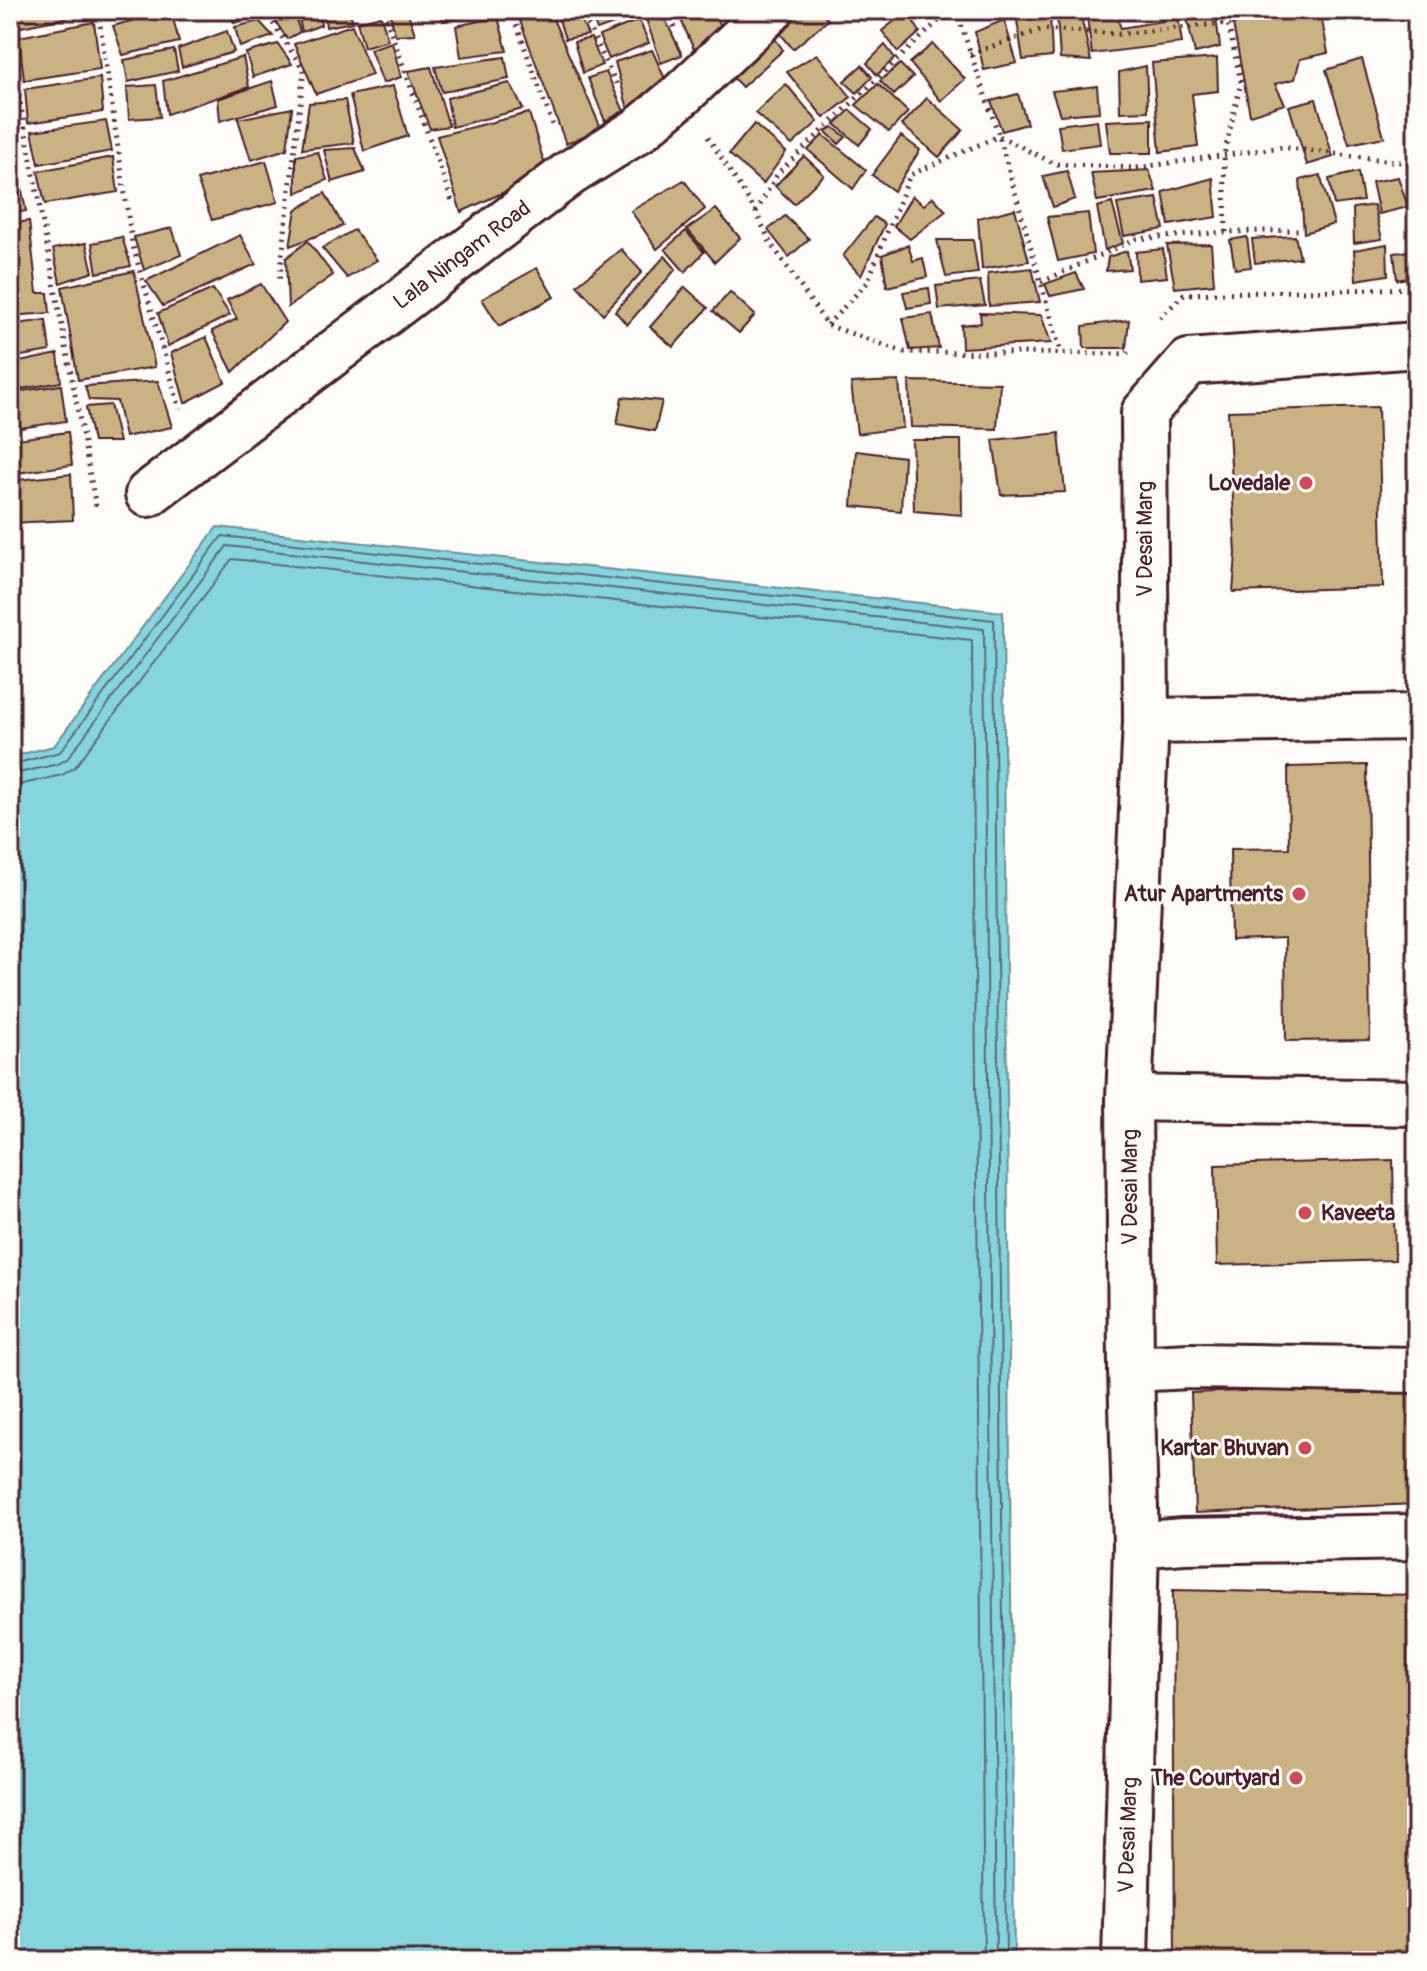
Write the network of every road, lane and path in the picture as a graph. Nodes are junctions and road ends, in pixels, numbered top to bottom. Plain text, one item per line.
1 (98, 10) edge
2 (264, 10) edge
3 (383, 10) edge
4 (511, 10) edge
5 (581, 10) edge
6 (771, 10) edge
7 (953, 10) edge
8 (1266, 10) edge
9 (1228, 23) junction
10 (10, 48) edge
11 (970, 54) junction
12 (682, 94) junction
13 (639, 130) junction
14 (999, 136) junction
15 (1224, 155) junction
16 (1417, 164) edge
17 (570, 173) junction
18 (756, 212) junction
19 (1299, 230) dead end
20 (1226, 232) junction
21 (470, 248) junction
22 (1041, 282) junction
23 (279, 283) dead end
24 (1417, 288) edge
25 (1155, 324) dead end
26 (827, 325) junction
27 (1135, 344) dead end
28 (1417, 345) edge
29 (1061, 353) junction
30 (180, 410) dead end
31 (148, 494) dead end
32 (96, 507) dead end
33 (1417, 717) edge
34 (1146, 721) junction
35 (1129, 1098) junction
36 (1417, 1103) edge
37 (1131, 1369) junction
38 (1417, 1370) edge
39 (1417, 1537) edge
40 (1136, 1545) junction
41 (1125, 1961) edge

1 - 30 path
2 - 23 path
3 - 21 path
4 - 17 path
5 - 13 path
6 - 12 street, Lala Ningam Road
7 - 11 path
7 - 18 path
8 - 9 path
9 - 11 path
9 - 15 path
10 - 32 path
11 - 14 path
12 - 13 street, Lala Ningam Road
12 - 18 path
13 - 17 street, Lala Ningam Road
14 - 15 path
14 - 22 path
14 - 26 path
15 - 16 path
15 - 20 path
17 - 21 street, Lala Ningam Road
18 - 26 path
19 - 20 path
20 - 22 path
21 - 31 street, Lala Ningam Road
22 - 29 path
24 - 25 path
26 - 29 path
27 - 29 path
28 - 34 street, V Desai Marg
33 - 34 street
34 - 35 street, V Desai Marg
35 - 36 street
35 - 37 street, V Desai Marg
37 - 38 street
37 - 40 street, V Desai Marg
39 - 40 street
40 - 41 street, V Desai Marg

